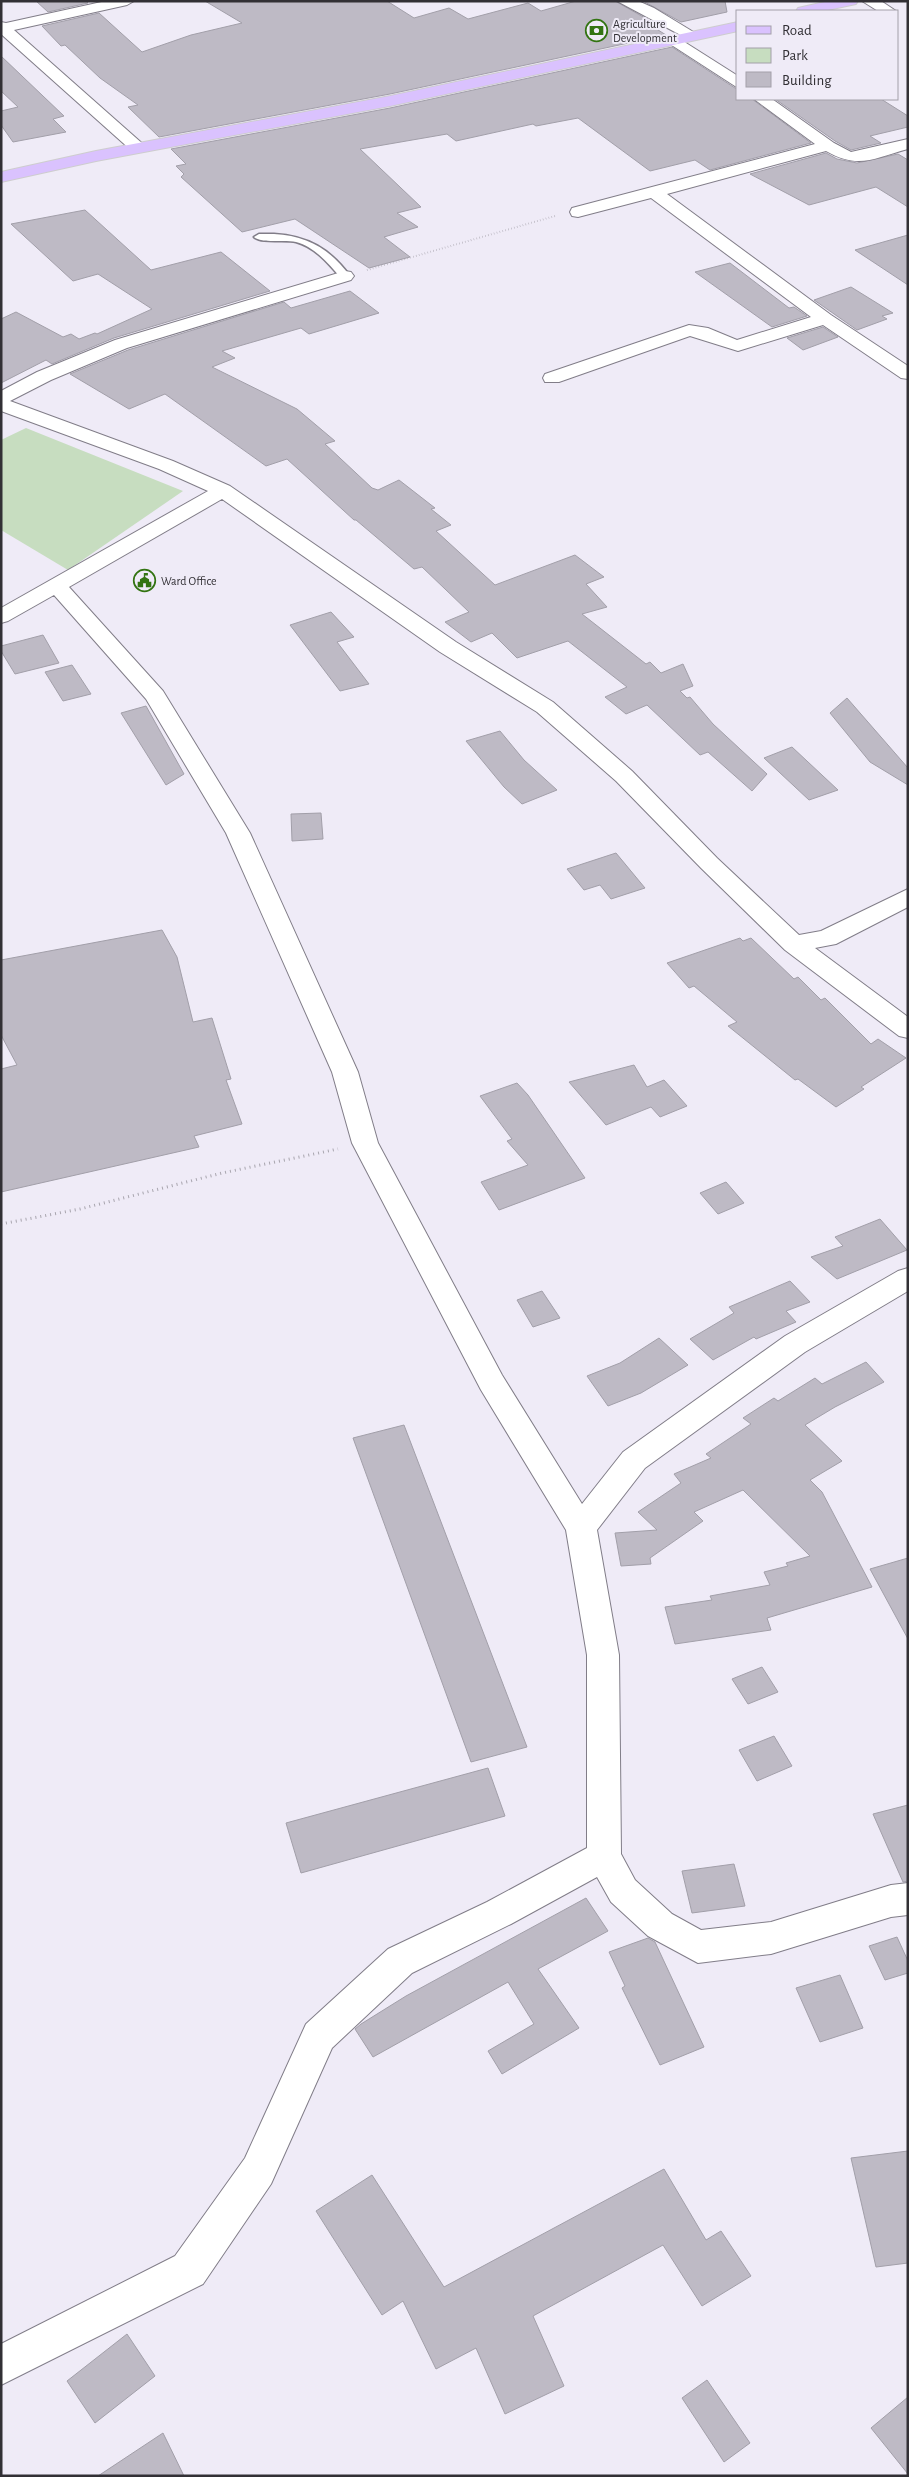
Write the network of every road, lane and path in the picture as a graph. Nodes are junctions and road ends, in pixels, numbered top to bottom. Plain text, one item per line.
1 (127, 1) edge
2 (624, 1) edge
3 (869, 1) edge
4 (840, 2) edge
5 (807, 10) edge
6 (887, 10) edge
7 (736, 26) edge
8 (4, 33) edge
9 (693, 36) junction
10 (674, 41) junction
11 (736, 82) edge
12 (763, 100) edge
13 (908, 144) edge
14 (828, 146) junction
15 (138, 148) junction
16 (1, 177) edge
17 (654, 192) junction
18 (578, 212) joint
19 (258, 237) dead end
20 (345, 276) junction
21 (825, 319) junction
22 (908, 374) edge
23 (552, 378) dead end
24 (1, 398) edge
25 (1, 404) edge
26 (224, 490) junction
27 (56, 585) junction
28 (1, 617) edge
29 (908, 897) edge
30 (794, 944) junction
31 (908, 1030) edge
32 (365, 1143) junction
33 (1, 1224) edge
34 (908, 1278) edge
35 (581, 1528) junction
36 (604, 1856) junction
37 (908, 1898) edge
38 (1, 2365) edge

1 - 8 street
2 - 9 street
3 - 6 street
4 - 5 main road
7 - 9 main road
8 - 15 street
9 - 10 main road
10 - 11 street
10 - 15 main road
12 - 14 street
13 - 14 street
14 - 17 street
15 - 16 main road
17 - 18 street
17 - 21 street
18 - 20 path
19 - 20 lane
20 - 24 street
21 - 22 street
21 - 23 street
25 - 26 street
26 - 27 street
26 - 30 street
27 - 28 street
27 - 32 street
29 - 30 street
30 - 31 street
32 - 33 path
32 - 35 street
34 - 35 street
35 - 36 street
36 - 37 street
36 - 38 street

